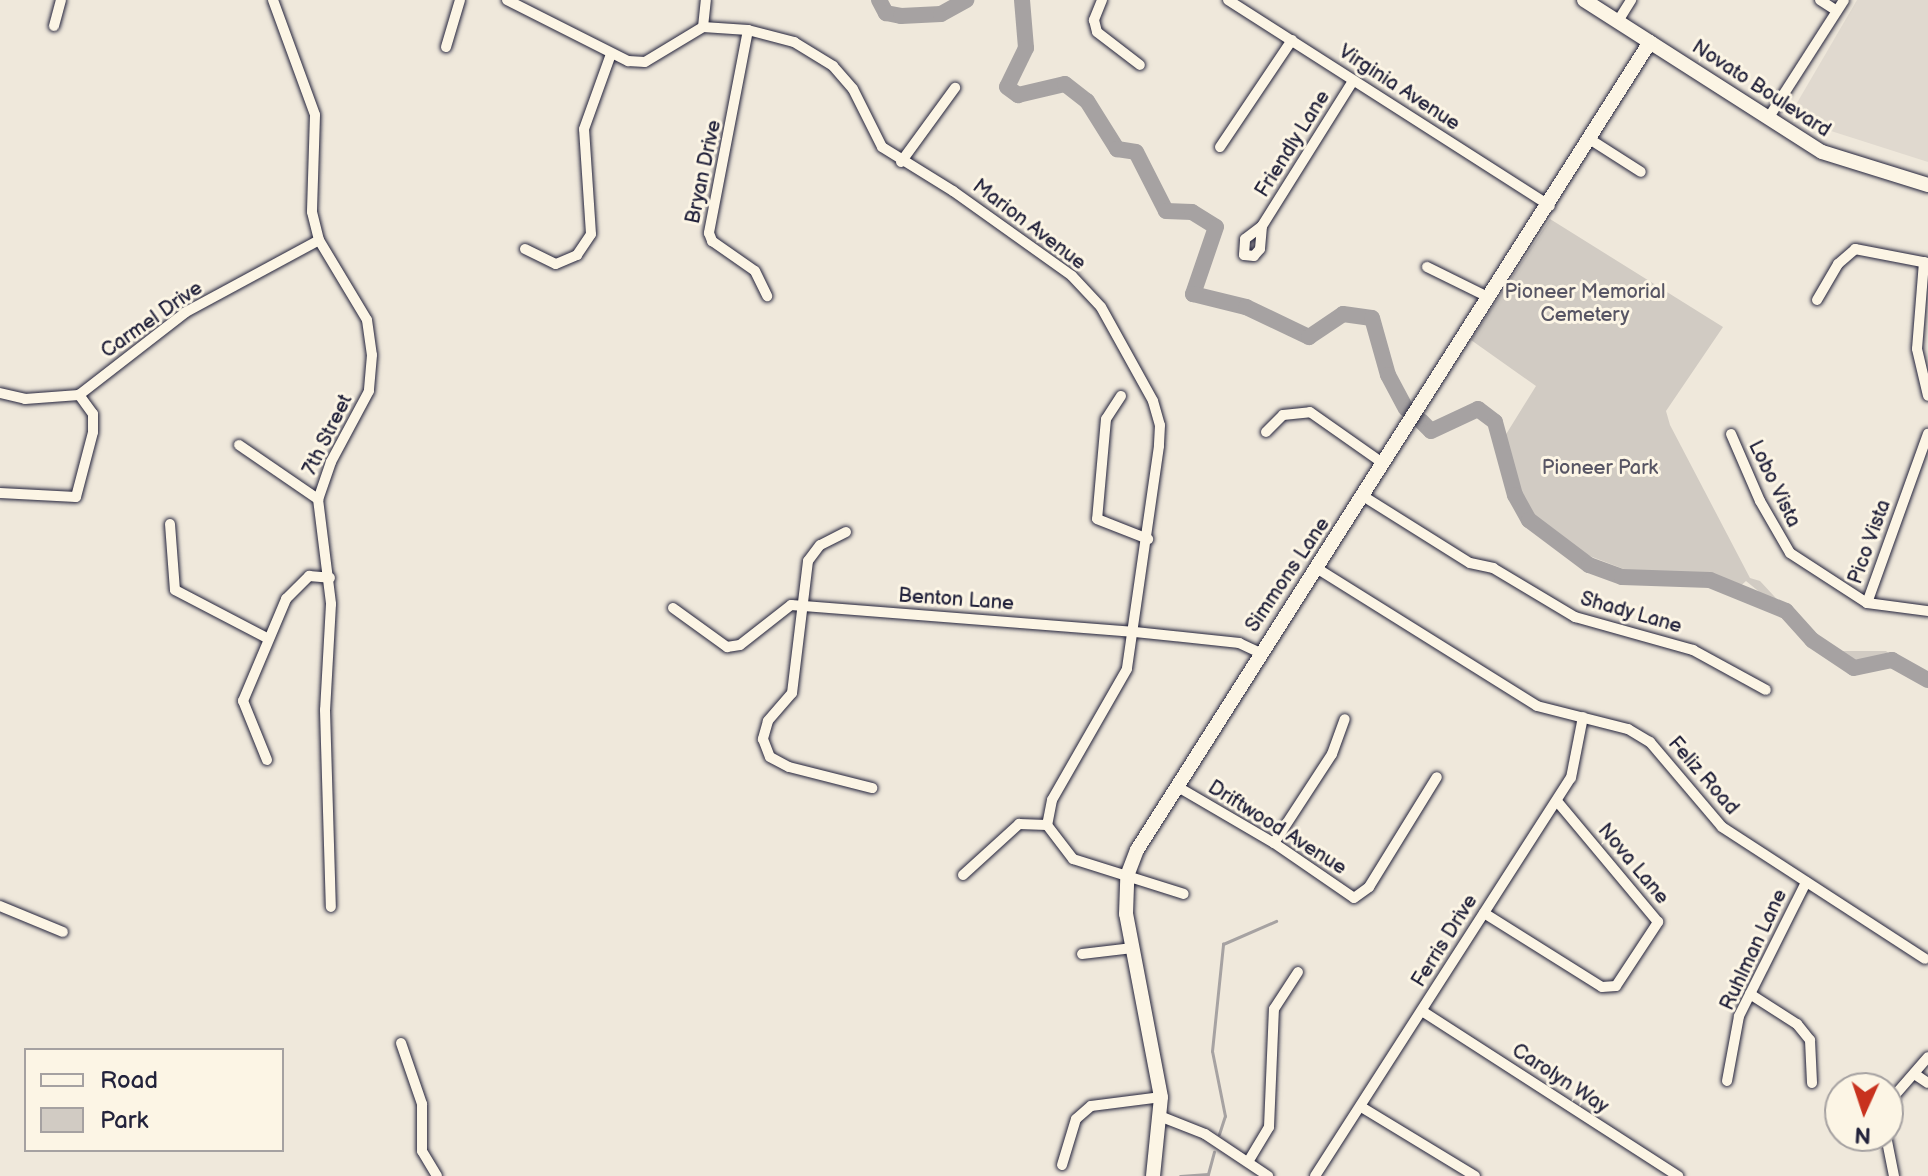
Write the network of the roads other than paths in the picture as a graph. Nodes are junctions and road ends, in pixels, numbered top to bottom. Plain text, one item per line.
1 (61, 0) edge
2 (273, 0) edge
3 (460, 0) edge
4 (507, 0) edge
5 (706, 0) edge
6 (1102, 0) edge
7 (1228, 0) edge
8 (1584, 0) edge
9 (1631, 0) edge
10 (1820, 0) edge
11 (1844, 0) edge
12 (522, 4) edge
13 (1837, 11) junction
14 (1618, 21) junction
15 (54, 26) dead end
16 (703, 27) junction
17 (748, 30) junction
18 (1292, 40) junction
19 (1650, 42) junction
20 (446, 47) dead end
21 (611, 54) junction
22 (1140, 65) dead end
23 (1353, 81) junction
24 (955, 88) dead end
25 (1769, 117) junction
26 (1591, 140) junction
27 (1220, 147) dead end
28 (901, 162) junction
29 (1641, 172) dead end
30 (1928, 185) edge
31 (1550, 207) junction
32 (1262, 226) dead end
33 (319, 240) junction
34 (525, 249) dead end
35 (1926, 263) edge
36 (1427, 267) dead end
37 (767, 296) dead end
38 (1490, 298) junction
39 (1817, 300) dead end
40 (0, 393) edge
41 (79, 395) junction
42 (1121, 396) dead end
43 (1928, 396) edge
44 (1266, 432) dead end
45 (1731, 434) dead end
46 (1928, 434) edge
47 (239, 445) dead end
48 (1384, 464) junction
49 (0, 493) edge
50 (1363, 496) junction
51 (318, 499) junction
52 (170, 524) dead end
53 (846, 532) dead end
54 (1148, 539) junction
55 (1318, 569) junction
56 (330, 578) junction
57 (1867, 603) junction
58 (801, 606) junction
59 (673, 608) dead end
60 (1928, 611) edge
61 (1135, 632) junction
62 (267, 638) junction
63 (1260, 653) junction
64 (1766, 690) dead end
65 (1583, 717) junction
66 (1345, 719) dead end
67 (267, 760) dead end
68 (1437, 777) dead end
69 (1178, 787) junction
70 (872, 788) dead end
71 (1557, 801) junction
72 (1047, 825) junction
73 (1274, 843) junction
74 (963, 875) dead end
75 (1127, 876) junction
76 (1806, 882) junction
77 (1184, 894) dead end
78 (0, 906) edge
79 (331, 907) dead end
80 (1484, 913) junction
81 (63, 932) dead end
82 (1133, 948) junction
83 (1082, 954) dead end
84 (1925, 959) dead end
85 (1298, 972) dead end
86 (1750, 994) junction
87 (1422, 1011) junction
88 (401, 1043) dead end
89 (1928, 1057) edge
90 (1916, 1075) junction
91 (1727, 1081) dead end
92 (1812, 1083) dead end
93 (1928, 1083) edge
94 (1904, 1086) edge
95 (1161, 1097) junction
96 (1363, 1108) junction
97 (1162, 1117) junction
98 (1889, 1152) edge
99 (1248, 1162) junction
100 (1062, 1165) dead end
101 (437, 1176) edge
102 (1153, 1176) edge
103 (1268, 1176) edge
104 (1315, 1176) edge
105 (1475, 1176) edge
106 (1678, 1176) edge
107 (1894, 1176) edge

1 - 15 street
2 - 33 street, 7th Street
3 - 20 street
4 - 12 street
5 - 16 street
6 - 22 street
7 - 18 street, Virginia Avenue
8 - 14 street, Novato Boulevard
9 - 14 street
10 - 13 street
11 - 13 street
12 - 21 street
13 - 25 street
14 - 19 street, Novato Boulevard
16 - 17 street, Marion Avenue
16 - 21 street
17 - 28 street, Marion Avenue
17 - 37 street, Bryan Drive
18 - 23 street, Virginia Avenue
18 - 27 street
19 - 25 street, Novato Boulevard
19 - 26 street, Simmons Lane
21 - 34 street
23 - 31 street, Virginia Avenue
23 - 32 street, Friendly Lane
24 - 28 street
25 - 30 street, Novato Boulevard
26 - 29 street
26 - 31 street, Simmons Lane
28 - 54 street, Marion Avenue
31 - 38 street, Simmons Lane
33 - 41 street, Carmel Drive
33 - 51 street, 7th Street
35 - 39 street
35 - 43 street
36 - 38 street
38 - 48 street, Simmons Lane
40 - 41 street
41 - 49 street
42 - 54 street
44 - 48 street
45 - 57 street, Lobo Vista
46 - 57 street, Pico Vista
47 - 51 street
48 - 50 street, Simmons Lane
50 - 55 street, Simmons Lane
50 - 64 street, Shady Lane
51 - 56 street, 7th Street
52 - 62 street
53 - 58 street
54 - 61 street, Marion Avenue
55 - 63 street, Simmons Lane
55 - 65 street, Feliz Road
56 - 62 street
56 - 79 street, 7th Street
57 - 60 street, Pico Vista
58 - 59 street
58 - 61 street, Benton Lane
58 - 70 street
61 - 63 street, Benton Lane
61 - 72 street, Marion Avenue
62 - 67 street
63 - 69 street, Simmons Lane
65 - 71 street, Ferris Drive
65 - 76 street, Feliz Road
66 - 73 street
68 - 73 street, Driftwood Avenue
69 - 73 street, Driftwood Avenue
69 - 75 street, Simmons Lane
71 - 80 street, Ferris Drive
71 - 80 street, Nova Lane
72 - 74 street
72 - 75 street
75 - 77 street
75 - 82 street
76 - 84 street, Feliz Road
76 - 86 street, Ruhlman Lane
78 - 81 street
80 - 87 street, Ferris Drive
82 - 83 street
82 - 95 street
85 - 99 street
86 - 91 street, Ruhlman Lane
86 - 92 street
87 - 96 street, Ferris Drive
87 - 106 street, Carolyn Way
88 - 101 street
89 - 90 street
90 - 93 street
90 - 94 street
95 - 97 street
95 - 100 street
96 - 104 street, Ferris Drive
96 - 105 street
97 - 99 street
97 - 102 street
98 - 107 street
99 - 103 street

